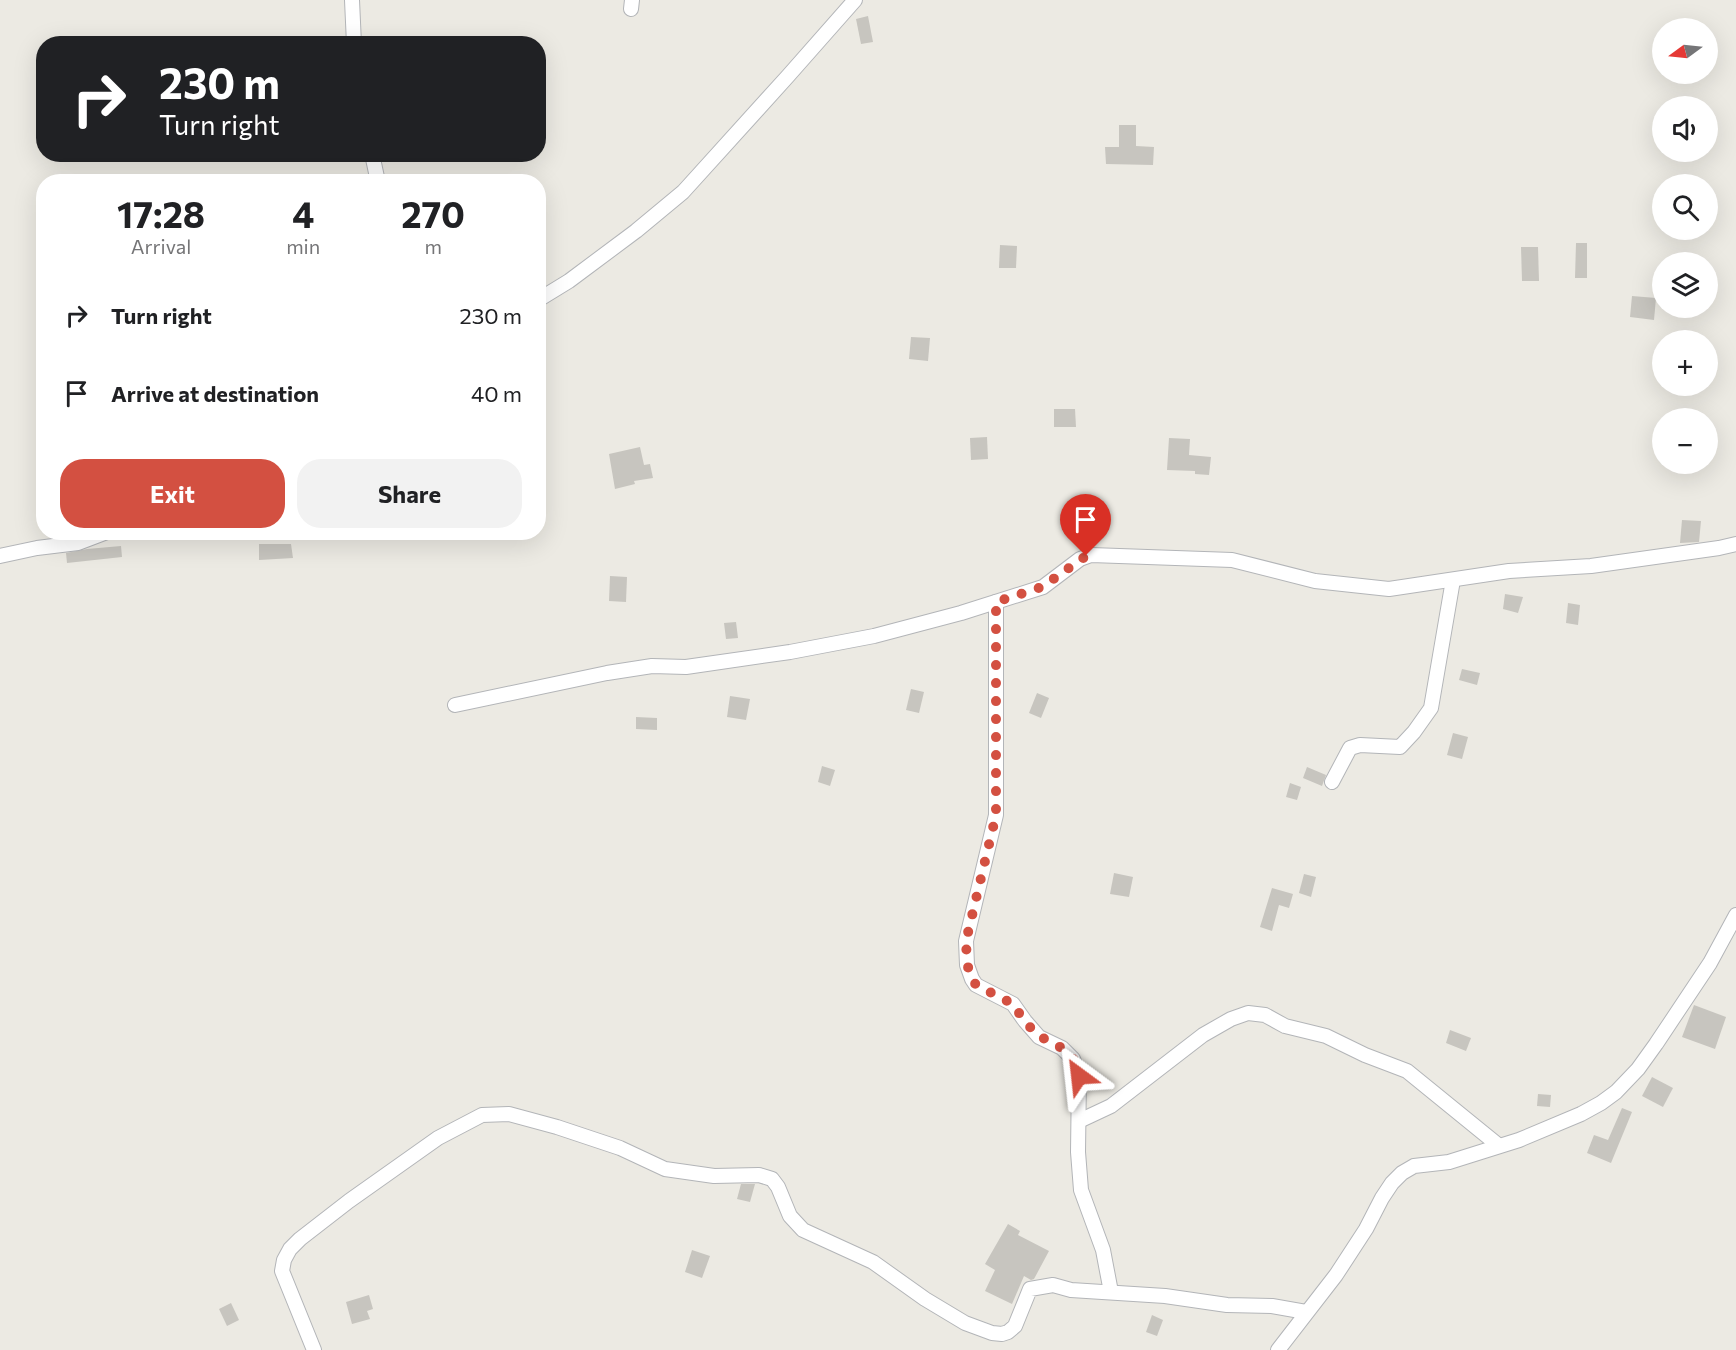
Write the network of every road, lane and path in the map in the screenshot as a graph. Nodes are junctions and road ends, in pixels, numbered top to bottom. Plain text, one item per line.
1 (352, 0) edge
2 (855, 0) edge
3 (354, 36) edge
4 (546, 295) edge
5 (86, 540) edge
6 (1736, 544) edge
7 (0, 556) edge
8 (1454, 580) junction
9 (996, 602) junction
10 (455, 705) dead end
11 (1332, 782) dead end
12 (1736, 915) edge
13 (1079, 1121) junction
14 (1498, 1145) junction
15 (1111, 1292) junction
16 (1306, 1312) junction
17 (314, 1350) edge
18 (1278, 1350) edge

1 - 3 street
2 - 4 street
5 - 7 street
6 - 8 street
8 - 9 street
8 - 11 street
9 - 10 street
9 - 13 street
12 - 14 street
13 - 14 street
13 - 15 street
14 - 16 street
15 - 16 street
15 - 17 street
16 - 18 street

